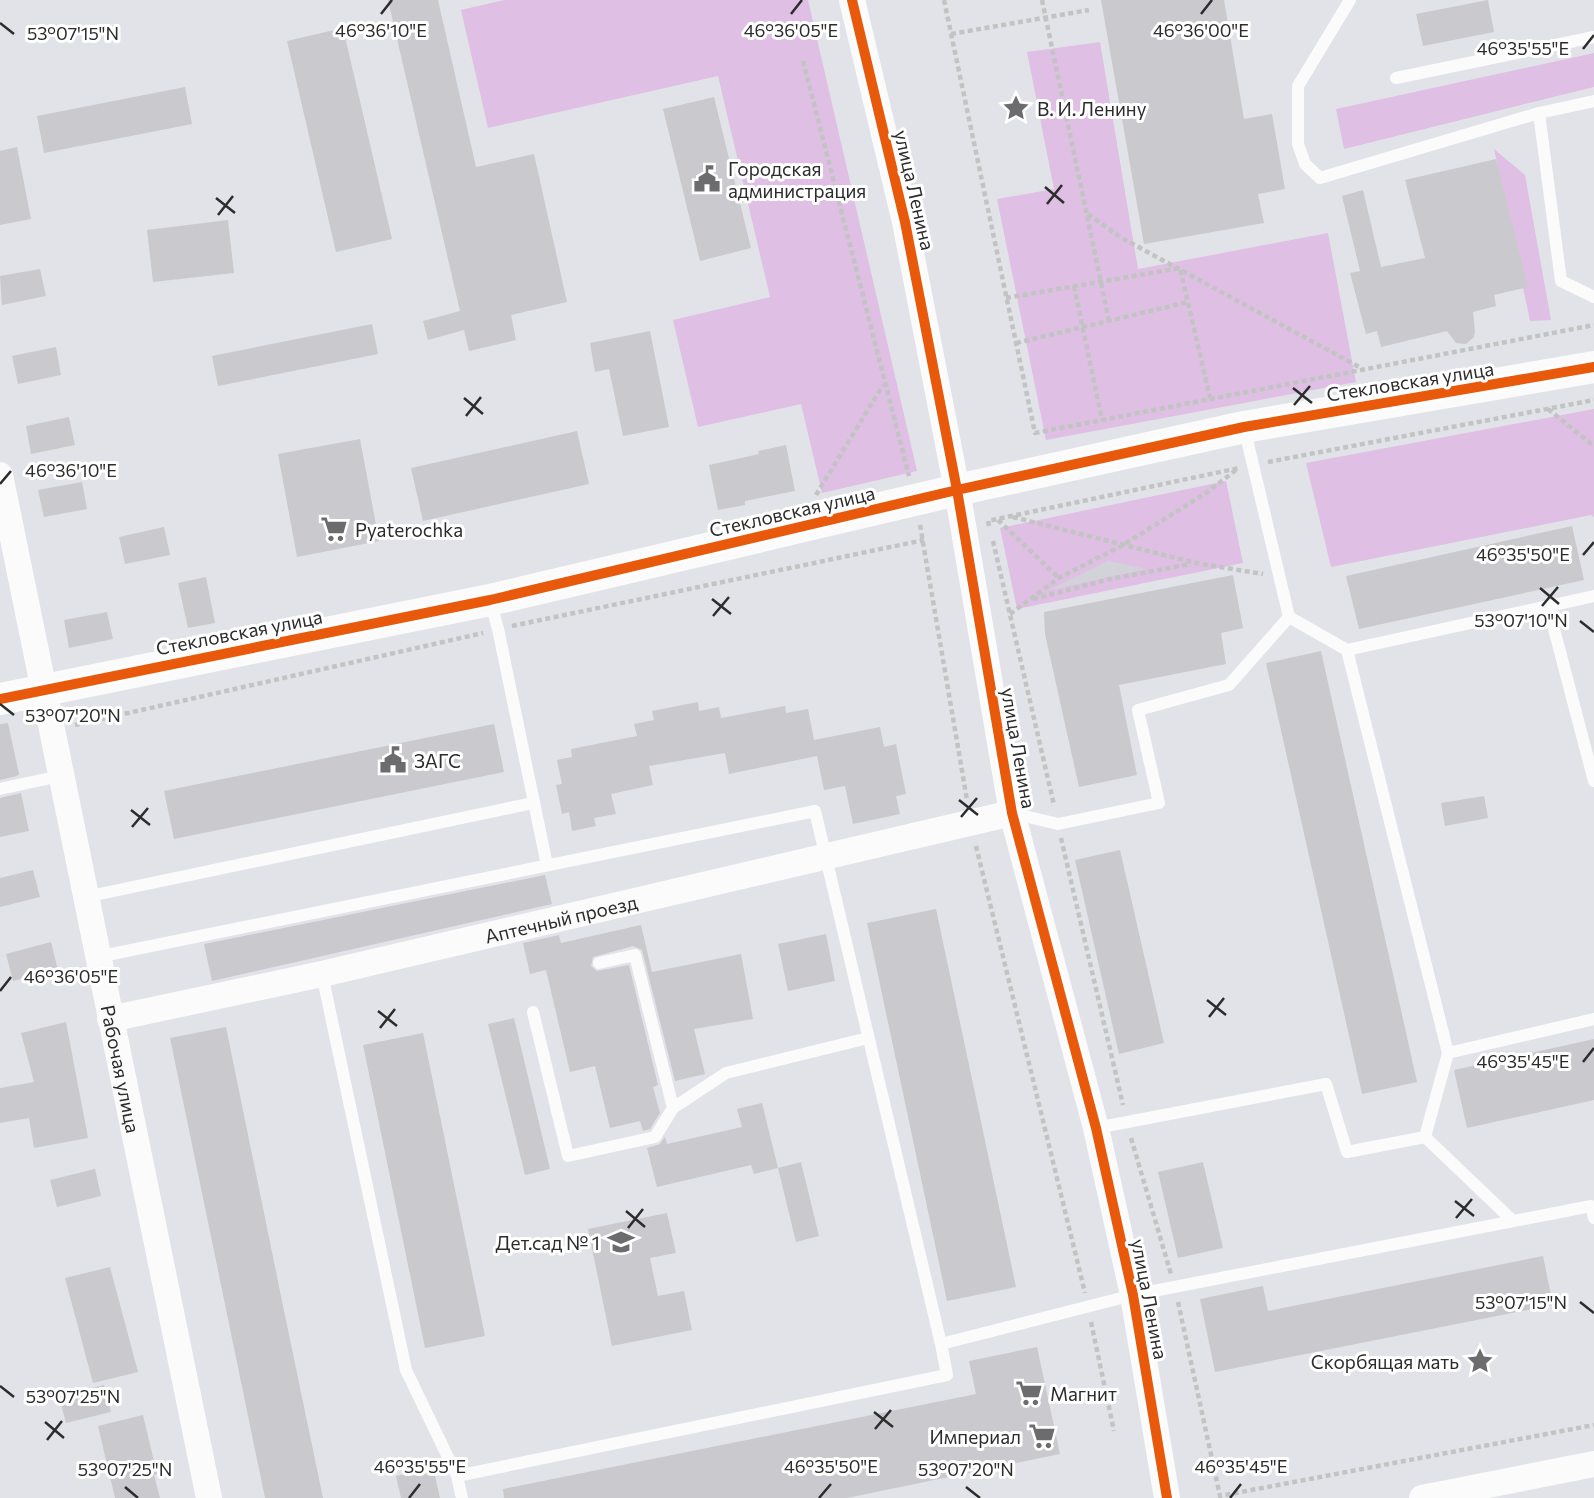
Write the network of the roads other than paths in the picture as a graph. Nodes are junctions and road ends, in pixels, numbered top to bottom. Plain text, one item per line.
1 (852, 0) edge
2 (1350, 0) edge
3 (1594, 37) edge
4 (1396, 78) dead end
5 (1594, 101) edge
6 (1539, 113) junction
7 (1594, 297) edge
8 (1594, 367) edge
9 (1244, 426) junction
10 (0, 475) edge
11 (957, 490) junction
12 (1594, 596) edge
13 (489, 600) junction
14 (1548, 606) junction
15 (1289, 617) junction
16 (1347, 650) junction
17 (42, 690) junction
18 (0, 699) edge
19 (60, 776) junction
20 (1594, 781) edge
21 (0, 789) edge
22 (533, 803) junction
23 (1012, 813) junction
24 (826, 858) junction
25 (547, 865) junction
26 (85, 897) junction
27 (97, 957) junction
28 (599, 963) dead end
29 (322, 974) junction
30 (533, 1012) dead end
31 (110, 1019) junction
32 (1594, 1019) edge
33 (868, 1038) junction
34 (1448, 1053) junction
35 (673, 1108) junction
36 (1096, 1128) junction
37 (1426, 1137) junction
38 (1594, 1218) edge
39 (1513, 1222) junction
40 (1133, 1295) junction
41 (941, 1344) junction
42 (1594, 1464) edge
43 (457, 1476) junction
44 (209, 1498) edge
45 (462, 1498) edge
46 (1167, 1498) edge
47 (1422, 1498) edge

1 - 11 street, улица Ленина
2 - 6 lane
3 - 4 lane
5 - 6 lane
6 - 7 lane
8 - 9 street, Стекловская улица
9 - 11 street, Стекловская улица
9 - 15 lane
10 - 17 street, Рабочая улица
11 - 13 street, Стекловская улица
11 - 23 street, улица Ленина
12 - 14 lane
13 - 17 street, Стекловская улица
13 - 22 lane
14 - 16 lane
14 - 20 lane
15 - 16 lane
15 - 23 lane
16 - 34 lane
17 - 18 street, Стекловская улица
17 - 19 street, Рабочая улица
19 - 21 lane
19 - 26 street, Рабочая улица
22 - 25 lane
22 - 26 lane
23 - 24 street, Аптечный проезд
23 - 36 street, улица Ленина
24 - 25 lane
24 - 29 street, Аптечный проезд
24 - 33 lane
25 - 27 lane
26 - 27 street, Рабочая улица
27 - 31 street, Рабочая улица
28 - 35 lane
29 - 31 street, Аптечный проезд
29 - 43 lane
30 - 35 lane
31 - 44 street, Рабочая улица
32 - 34 lane
33 - 35 lane
33 - 41 lane
34 - 37 lane
36 - 37 lane
36 - 40 street, улица Ленина
37 - 39 lane
38 - 39 lane
39 - 40 lane
40 - 41 lane
40 - 46 street, улица Ленина
41 - 43 lane
42 - 47 street
43 - 45 lane

